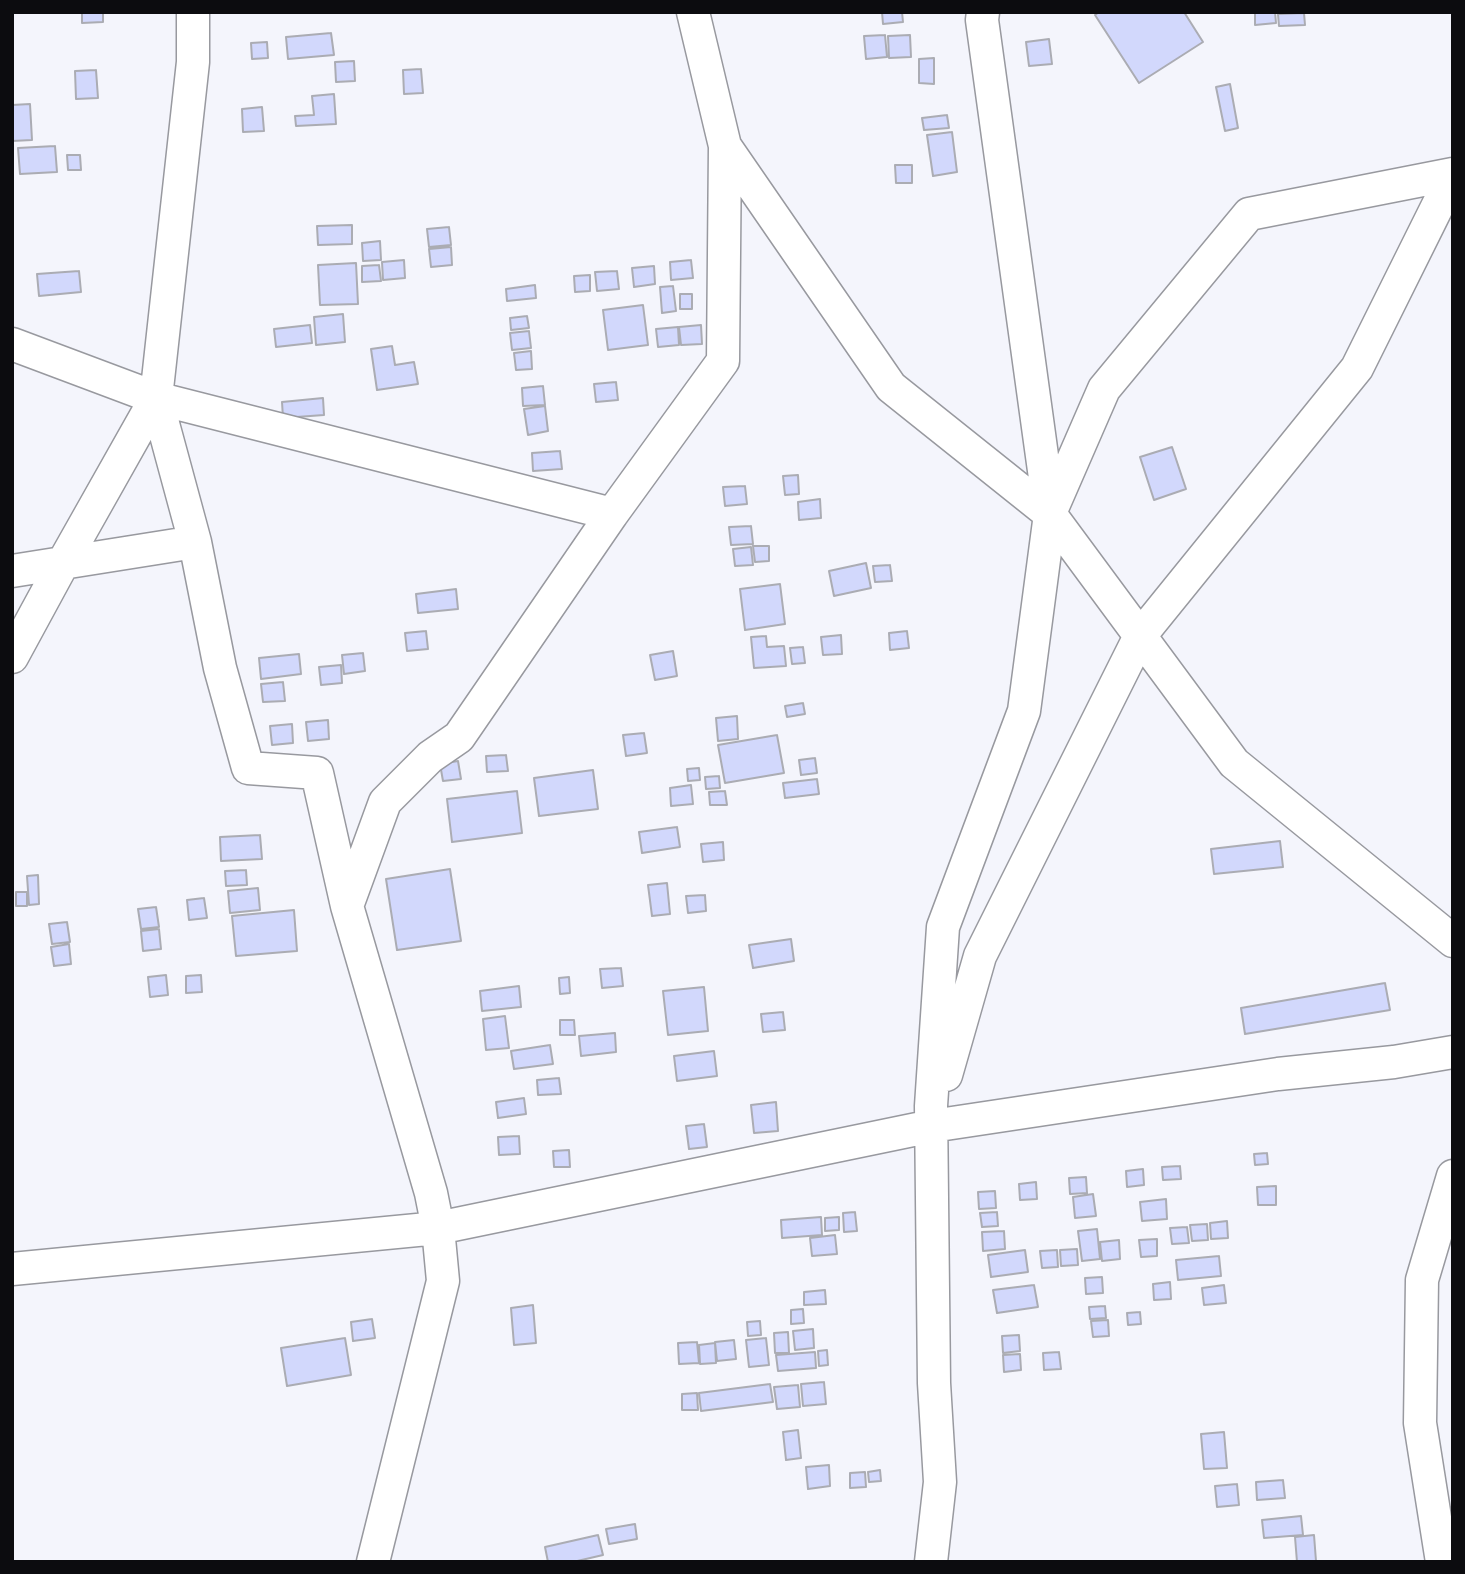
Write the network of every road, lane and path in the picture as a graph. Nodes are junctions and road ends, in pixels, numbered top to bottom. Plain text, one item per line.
1 (193, 12) edge
2 (693, 12) edge
3 (983, 12) edge
4 (725, 146) junction
5 (1453, 174) edge
6 (12, 344) edge
7 (156, 398) junction
8 (612, 514) junction
9 (1050, 514) junction
10 (195, 542) junction
11 (63, 563) junction
12 (12, 571) edge
13 (1140, 636) junction
14 (12, 657) edge
15 (347, 906) junction
16 (1453, 941) edge
17 (1453, 1052) edge
18 (932, 1126) junction
19 (1453, 1176) edge
20 (438, 1228) junction
21 (12, 1269) edge
22 (373, 1562) edge
23 (931, 1562) edge
24 (1442, 1562) edge

1 - 7 street
2 - 4 street
3 - 9 street
4 - 8 street
4 - 9 street
5 - 9 street
5 - 13 street
6 - 7 street
7 - 8 street
7 - 10 street
7 - 11 street
8 - 15 street
9 - 13 street
9 - 18 street
10 - 11 street
10 - 15 street
11 - 12 street
11 - 14 street
13 - 16 street
13 - 18 street
15 - 20 street
17 - 18 street
18 - 20 street
18 - 23 street
19 - 24 street
20 - 21 street
20 - 22 street

